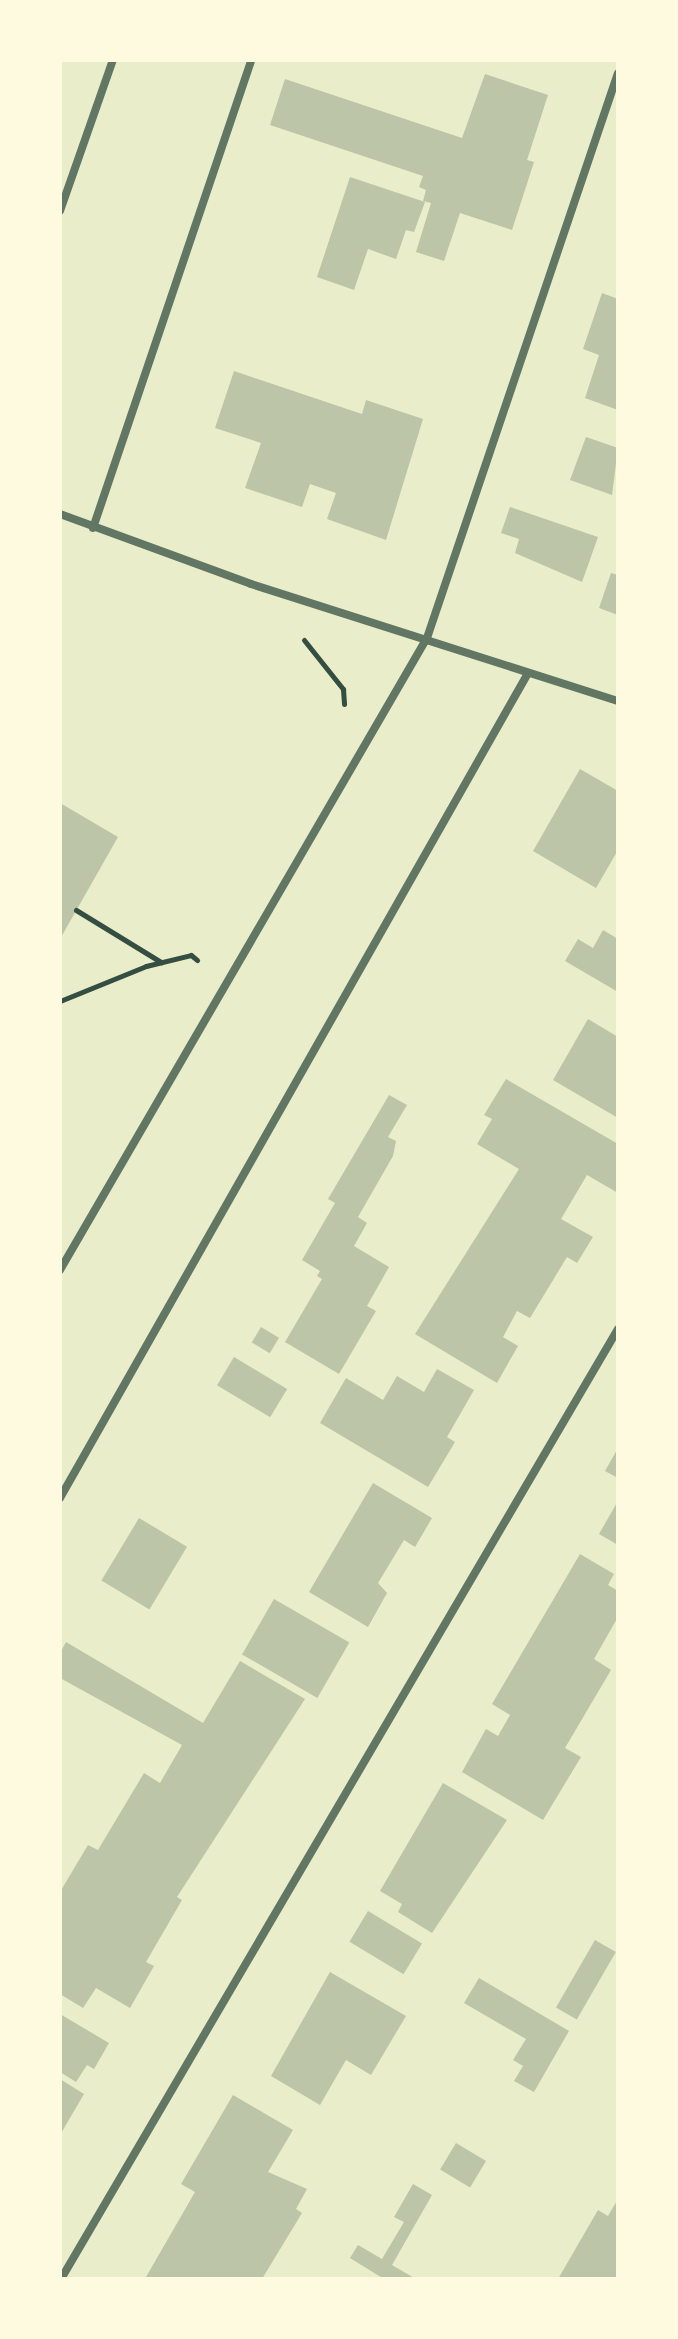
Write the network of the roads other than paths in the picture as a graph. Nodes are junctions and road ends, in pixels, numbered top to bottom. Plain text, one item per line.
1 (113, 60) edge
2 (251, 60) edge
3 (618, 73) edge
4 (60, 211) edge
5 (60, 514) edge
6 (93, 528) junction
7 (427, 638) junction
8 (528, 673) junction
9 (618, 701) edge
10 (60, 1270) edge
11 (618, 1329) edge
12 (60, 1498) edge
13 (61, 2279) edge

1 - 4 street
2 - 6 street
3 - 7 street
5 - 6 street
6 - 7 street
7 - 8 street
7 - 10 street
8 - 9 street
8 - 12 street
11 - 13 street

